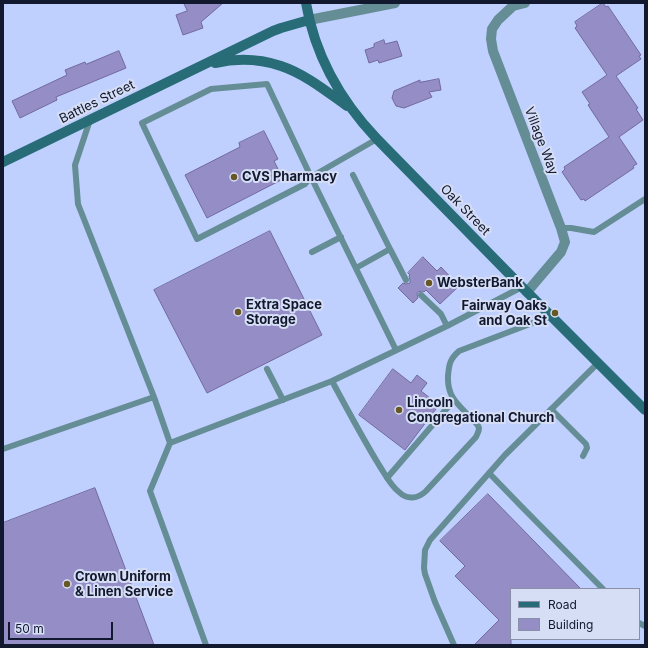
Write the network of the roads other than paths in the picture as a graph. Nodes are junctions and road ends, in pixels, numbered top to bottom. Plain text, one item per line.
1 (306, 3) edge
2 (395, 3) edge
3 (525, 3) edge
4 (309, 20) junction
5 (203, 65) junction
6 (351, 108) junction
7 (90, 120) junction
8 (376, 139) junction
9 (3, 162) edge
10 (354, 175) dead end
11 (311, 177) junction
12 (645, 199) edge
13 (561, 228) junction
14 (341, 237) junction
15 (390, 249) junction
16 (312, 252) dead end
17 (356, 268) junction
18 (406, 280) dead end
19 (524, 289) junction
20 (421, 295) dead end
21 (551, 316) junction
22 (447, 326) junction
23 (396, 350) junction
24 (598, 363) junction
25 (267, 369) dead end
26 (332, 381) junction
27 (154, 397) junction
28 (283, 400) junction
29 (454, 400) junction
30 (552, 409) junction
31 (645, 410) edge
32 (170, 444) junction
33 (3, 449) edge
34 (583, 456) dead end
35 (489, 473) junction
36 (387, 478) junction
37 (603, 588) edge
38 (206, 645) edge
39 (454, 645) edge

1 - 4 main road, Oak Street
2 - 4 street
3 - 13 street, Village Way
4 - 5 main road, Battles Street
4 - 6 main road, Oak Street
5 - 6 main road, Battles Street
5 - 7 main road, Battles Street
6 - 8 main road, Oak Street
7 - 9 main road, Battles Street
7 - 27 lane
8 - 11 lane
8 - 19 main road, Oak Street
10 - 15 lane
11 - 11 lane
11 - 14 lane
12 - 13 lane
13 - 19 street, Village Way
14 - 16 lane
14 - 17 lane
15 - 17 lane
15 - 18 lane
17 - 23 lane
19 - 21 main road, Oak Street
19 - 22 lane
20 - 22 lane
21 - 24 main road, Oak Street
21 - 29 lane
22 - 23 lane
23 - 26 lane
24 - 30 lane
24 - 31 main road, Oak Street
25 - 28 lane
26 - 28 lane
26 - 36 lane
27 - 32 lane
27 - 33 lane
28 - 32 lane
29 - 36 lane
29 - 36 lane
30 - 34 lane
30 - 35 lane
32 - 38 lane
35 - 37 lane
35 - 39 lane

